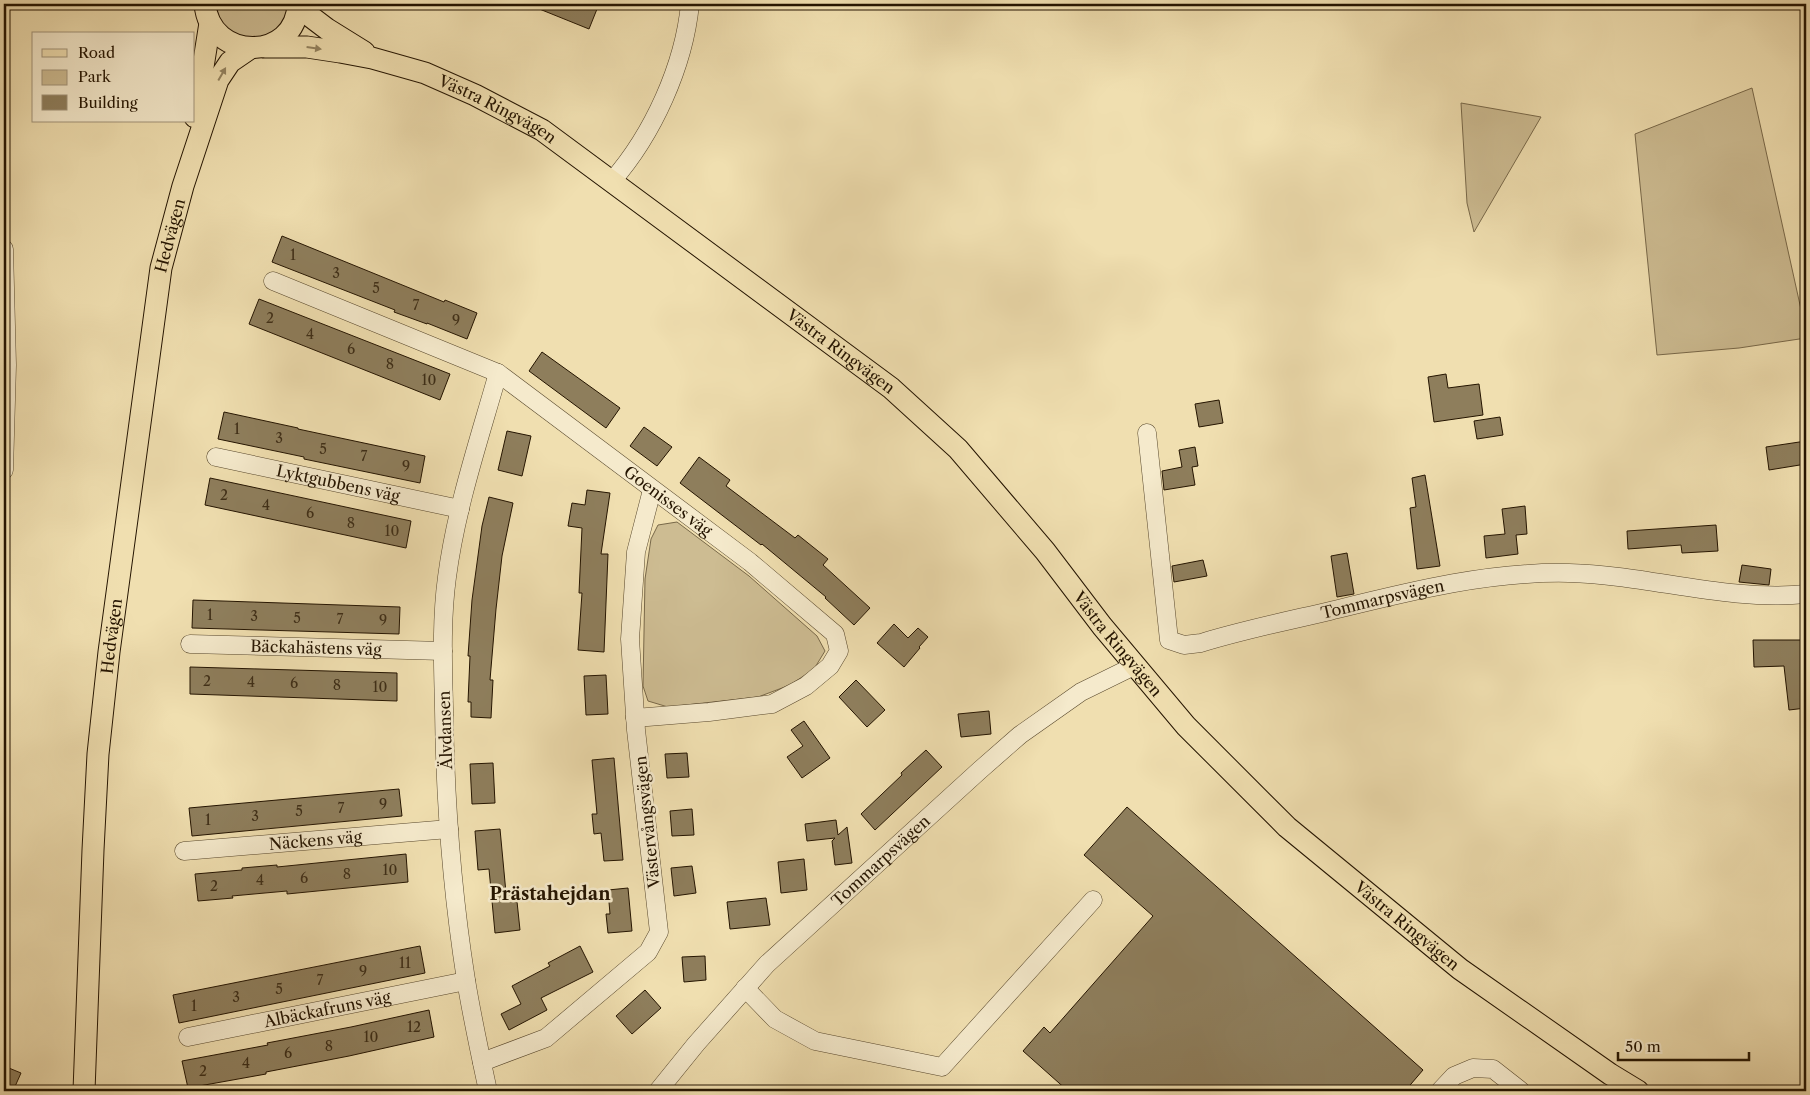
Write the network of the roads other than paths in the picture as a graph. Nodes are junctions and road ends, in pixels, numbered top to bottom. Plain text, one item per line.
1 (690, 4) edge
2 (298, 6) edge
3 (207, 14) edge
4 (258, 48) junction
5 (372, 58) junction
6 (195, 100) edge
7 (192, 122) edge
8 (612, 181) junction
9 (183, 186) junction
10 (4, 249) edge
11 (273, 281) dead end
12 (498, 372) junction
13 (1147, 433) dead end
14 (216, 456) dead end
15 (4, 470) edge
16 (652, 490) junction
17 (460, 509) junction
18 (1806, 594) edge
19 (190, 644) dead end
20 (443, 651) junction
21 (1134, 666) junction
22 (636, 718) junction
23 (449, 829) junction
24 (184, 851) dead end
25 (1094, 900) dead end
26 (466, 981) junction
27 (746, 988) junction
28 (188, 1037) dead end
29 (482, 1062) junction
30 (84, 1091) edge
31 (488, 1091) edge
32 (658, 1091) edge
33 (1440, 1091) edge
34 (1521, 1091) edge
35 (1638, 1091) edge

1 - 8 street
2 - 4 main road, Hedvägen
2 - 5 main road, Västra Ringvägen
3 - 4 main road, Hedvägen
3 - 6 main road, Hedvägen
4 -> 5 main road, Västra Ringvägen
9 -> 4 main road, Hedvägen
5 - 8 main road, Västra Ringvägen
7 - 9 main road, Hedvägen
8 - 21 main road, Västra Ringvägen
9 - 30 main road, Hedvägen
10 - 15 street
11 - 12 street, Goenisses väg
12 - 16 street, Goenisses väg
12 - 17 street, Älvdansen
13 - 18 street, Tommarpsvägen
14 - 17 street, Lyktgubbens väg
16 - 22 street, Västervångsvägen
16 - 22 street, Goenisses väg
17 - 20 street, Älvdansen
19 - 20 street, Bäckahästens väg
20 - 23 street, Älvdansen
21 - 27 street, Tommarpsvägen
21 - 35 main road, Västra Ringvägen
22 - 29 street, Västervångsvägen
23 - 24 street, Näckens väg
23 - 26 street, Älvdansen
25 - 27 street
26 - 28 street, Albäckafruns väg
26 - 29 street, Älvdansen
27 - 32 street, Tommarpsvägen
29 - 31 street, Älvdansen
33 - 34 street

